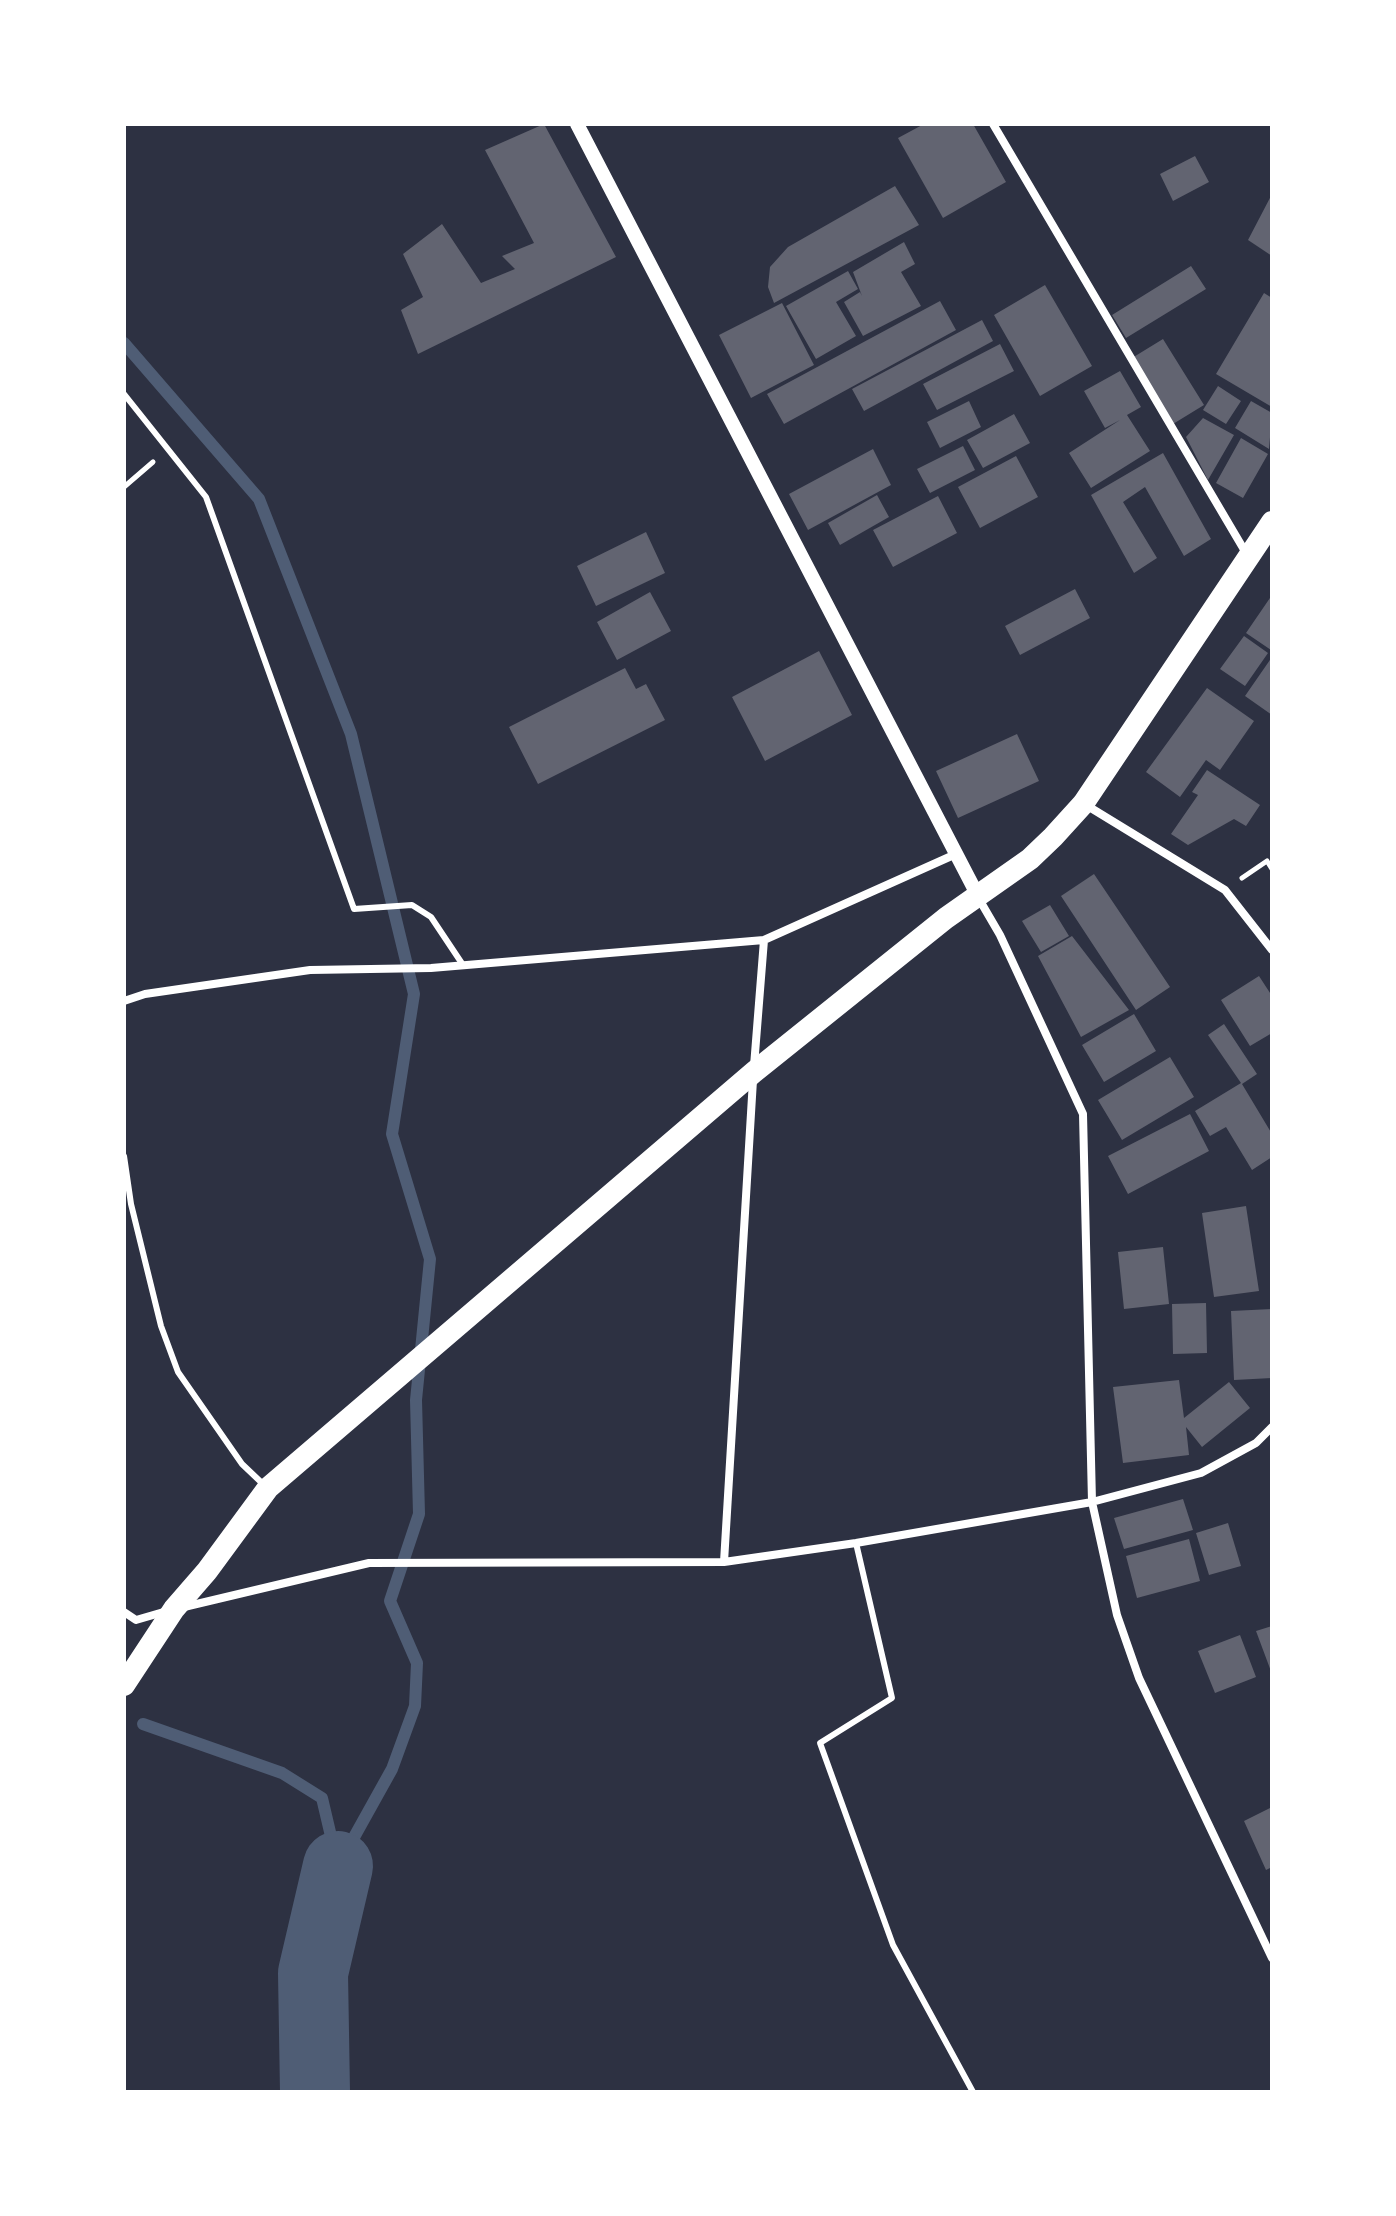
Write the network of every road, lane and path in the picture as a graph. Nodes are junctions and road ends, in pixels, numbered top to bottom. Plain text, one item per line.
1 (577, 124) edge
2 (993, 124) edge
3 (124, 394) edge
4 (168, 449) junction
5 (124, 487) edge
6 (1272, 522) edge
7 (1249, 558) junction
8 (1083, 804) junction
9 (956, 854) junction
10 (978, 896) junction
11 (764, 940) junction
12 (1272, 950) edge
13 (463, 965) junction
14 (124, 1001) edge
15 (754, 1072) junction
16 (124, 1156) edge
17 (1272, 1427) edge
18 (268, 1488) junction
19 (1092, 1502) junction
20 (856, 1543) junction
21 (724, 1562) junction
22 (174, 1609) junction
23 (124, 1612) edge
24 (124, 1685) edge
25 (1272, 1958) edge
26 (973, 2092) edge

1 - 9 street
2 - 7 street
3 - 4 lane
4 - 5 path
4 - 13 lane
6 - 7 highway
7 - 8 highway
8 - 10 highway
8 - 12 street
9 - 10 street
9 - 11 street
10 - 15 highway
10 - 19 street
11 - 13 street
11 - 15 street
13 - 14 street
15 - 18 highway
15 - 21 street
16 - 18 lane
17 - 19 street
18 - 22 highway
19 - 20 street
19 - 25 street
20 - 21 street
20 - 26 lane
21 - 22 street
22 - 23 street
22 - 24 highway

